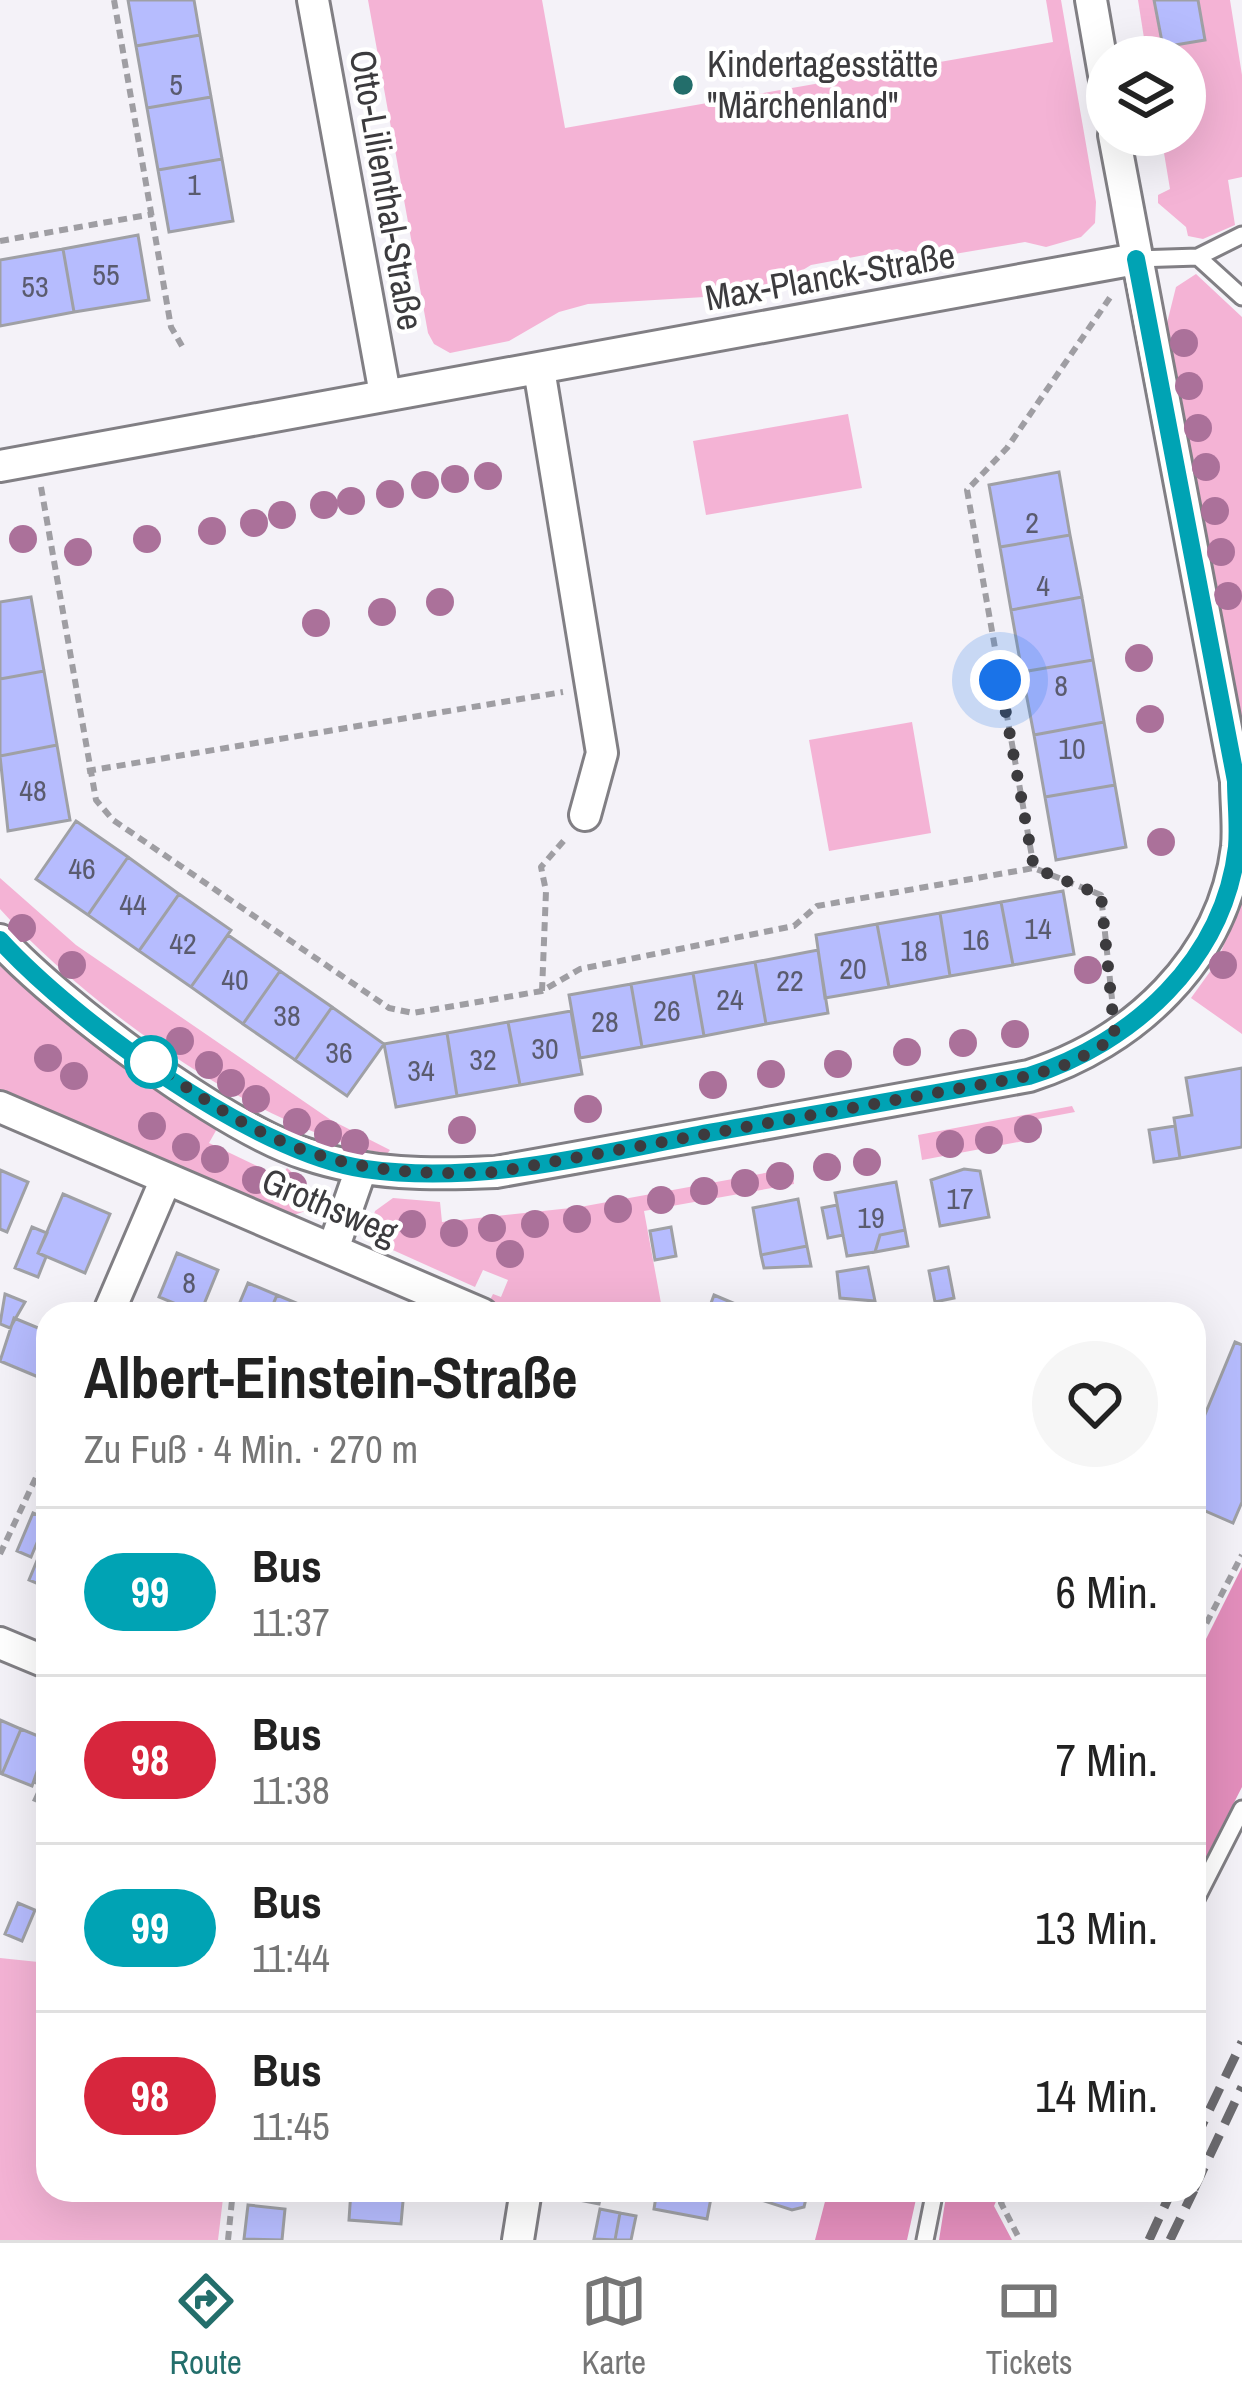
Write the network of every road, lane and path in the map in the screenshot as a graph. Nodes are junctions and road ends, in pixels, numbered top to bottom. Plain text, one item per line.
1 (114, 0) edge
2 (313, 0) edge
3 (1091, 0) edge
4 (1097, 36) edge
5 (1118, 156) edge
6 (153, 214) junction
7 (1242, 235) edge
8 (0, 241) edge
9 (1198, 257) junction
10 (1136, 259) junction
11 (1242, 297) edge
12 (182, 346) dead end
13 (539, 369) junction
14 (385, 394) junction
15 (37, 459) junction
16 (0, 466) edge
17 (591, 688) junction
18 (87, 771) junction
19 (585, 815) joint
20 (1034, 868) junction
21 (0, 940) edge
22 (542, 991) junction
23 (1115, 1038) junction
24 (0, 1107) edge
25 (361, 1169) junction
26 (166, 1178) junction
27 (333, 1249) junction
28 (113, 1302) edge
29 (448, 1302) edge
30 (36, 1478) edge
31 (0, 1554) edge
32 (1242, 1555) edge
33 (1206, 1623) edge
34 (0, 1643) edge
35 (36, 1658) edge
36 (1242, 1809) edge
37 (1206, 1880) edge
38 (232, 2202) edge
39 (524, 2202) edge
40 (933, 2202) edge
41 (1002, 2202) edge
42 (228, 2240) edge
43 (518, 2240) edge
44 (925, 2240) edge
45 (1020, 2240) edge

1 - 6 path
2 - 14 street, Otto-Lilienthal-Straße
3 - 4 street
5 - 10 street
6 - 8 path
6 - 12 path
7 - 9 lane
9 - 10 lane
9 - 11 lane
10 - 13 street, Max-Planck-Straße
10 - 20 path
10 - 23 street
13 - 14 street, Max-Planck-Straße
13 - 17 street
14 - 15 street, Max-Planck-Straße
15 - 16 street, Max-Planck-Straße
15 - 18 path
17 - 18 path
17 - 19 street
18 - 22 path
19 - 22 path
20 - 22 path
20 - 23 path
21 - 25 street
23 - 25 street
24 - 26 street, Grothsweg
25 - 27 street
26 - 27 street, Grothsweg
26 - 28 street
27 - 29 street, Grothsweg
30 - 31 path
32 - 33 path
34 - 35 street
36 - 37 lane
38 - 42 path
39 - 43 street
40 - 44 lane
41 - 45 path

